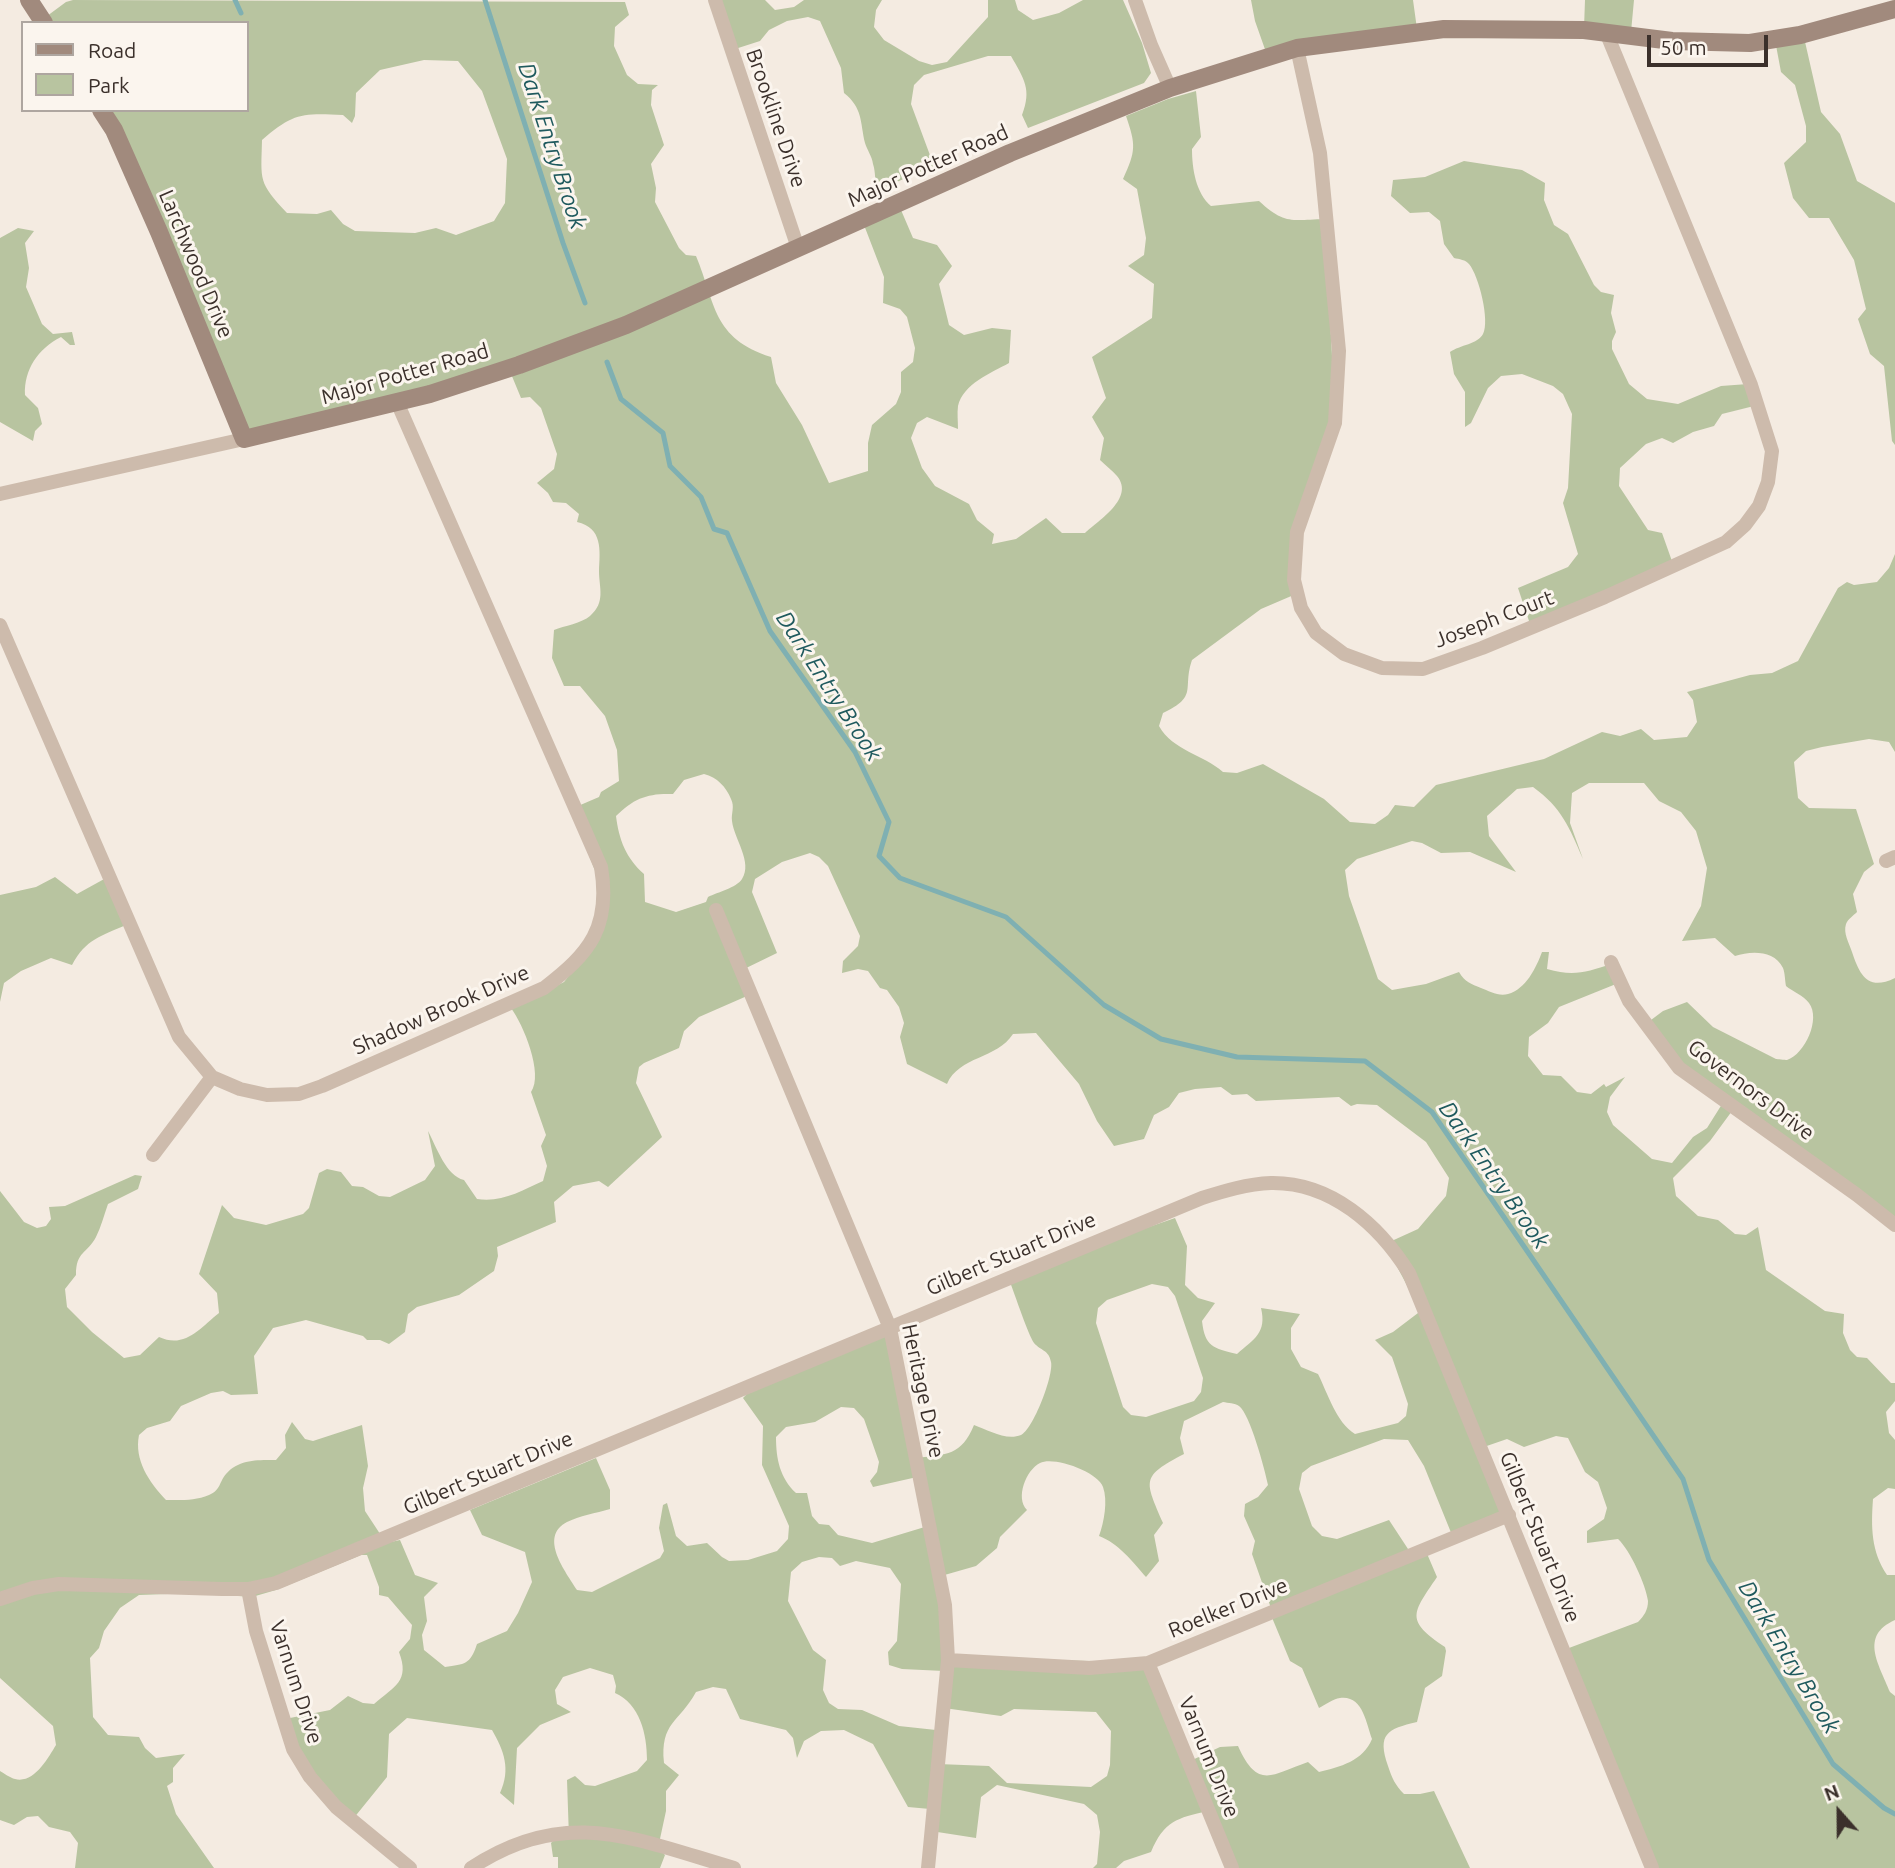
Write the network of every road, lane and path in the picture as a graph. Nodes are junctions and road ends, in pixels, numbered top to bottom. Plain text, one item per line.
1 (29, 0) edge
2 (715, 0) edge
3 (1135, 0) edge
4 (1895, 9) edge
5 (43, 21) edge
6 (1606, 32) junction
7 (1297, 48) junction
8 (1170, 88) junction
9 (102, 112) edge
10 (798, 248) junction
11 (397, 402) junction
12 (244, 439) junction
13 (0, 494) edge
14 (0, 625) edge
15 (716, 910) dead end
16 (1611, 962) dead end
17 (212, 1077) junction
18 (153, 1155) dead end
19 (1895, 1225) edge
20 (890, 1328) junction
21 (1509, 1515) junction
22 (248, 1589) junction
23 (0, 1599) edge
24 (948, 1660) junction
25 (1148, 1663) junction
26 (410, 1868) edge
27 (471, 1868) edge
28 (734, 1868) edge
29 (928, 1868) edge
30 (1232, 1868) edge
31 (1653, 1868) edge

1 - 5 street
2 - 10 street, Brookline Drive
3 - 8 street
4 - 6 street, Major Potter Road
6 - 7 street, Major Potter Road
6 - 7 street, Joseph Court
7 - 8 street, Major Potter Road
8 - 10 street, Major Potter Road
9 - 12 street, Larchwood Drive
10 - 11 street, Major Potter Road
11 - 12 street, Major Potter Road
11 - 17 street, Shadow Brook Drive
12 - 13 street, Major Potter Road
14 - 17 street, Shadow Brook Drive
15 - 20 street, Heritage Drive
16 - 19 street, Governors Drive
17 - 18 street
20 - 21 street, Gilbert Stuart Drive
20 - 22 street, Gilbert Stuart Drive
20 - 24 street, Heritage Drive
21 - 25 street, Roelker Drive
21 - 31 street, Gilbert Stuart Drive
22 - 23 street, Gilbert Stuart Drive
22 - 26 street, Varnum Drive
24 - 25 street, Roelker Drive
24 - 29 street, Heritage Drive
25 - 30 street, Varnum Drive
27 - 28 street

